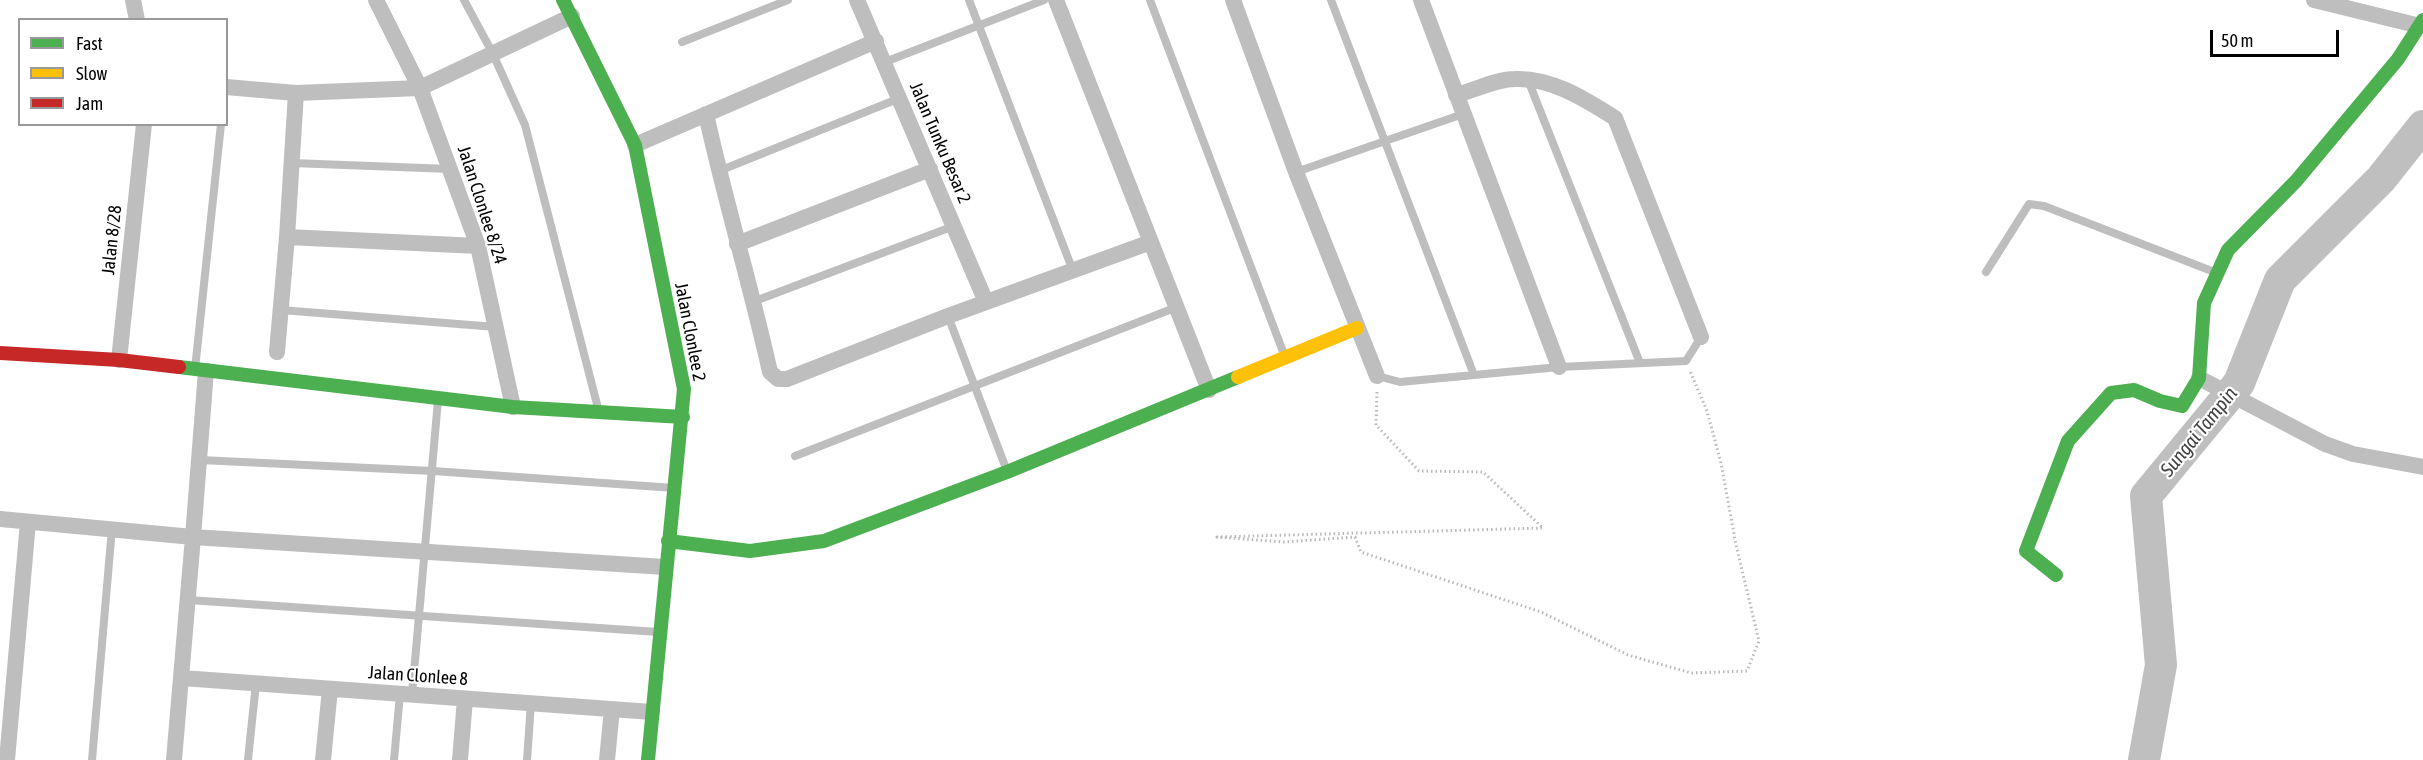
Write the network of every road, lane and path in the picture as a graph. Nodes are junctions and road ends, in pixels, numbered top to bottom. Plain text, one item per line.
1 (133, 0) edge
2 (376, 0) edge
3 (464, 0) edge
4 (563, 0) edge
5 (788, 0) edge
6 (858, 0) edge
7 (969, 0) edge
8 (1044, 0) edge
9 (1056, 0) edge
10 (1150, 0) edge
11 (1233, 0) edge
12 (1331, 0) edge
13 (1421, 0) edge
14 (2314, 0) edge
15 (572, 16) junction
16 (136, 18) edge
17 (2421, 23) edge
18 (979, 25) junction
19 (876, 41) junction
20 (682, 42) dead end
21 (492, 52) junction
22 (885, 62) junction
23 (1527, 80) junction
24 (228, 87) edge
25 (420, 88) junction
26 (296, 93) junction
27 (1456, 95) junction
28 (900, 98) junction
29 (706, 114) junction
30 (1463, 114) junction
31 (144, 126) edge
32 (221, 126) edge
33 (1383, 142) junction
34 (635, 145) junction
35 (292, 163) junction
36 (930, 168) junction
37 (451, 169) junction
38 (719, 171) junction
39 (1296, 172) junction
40 (954, 226) junction
41 (287, 237) junction
42 (1151, 242) junction
43 (737, 244) junction
44 (478, 246) junction
45 (1073, 271) junction
46 (1986, 272) dead end
47 (2217, 274) junction
48 (755, 301) junction
49 (986, 302) junction
50 (1177, 307) junction
51 (281, 310) junction
52 (948, 316) junction
53 (495, 327) junction
54 (1357, 327) junction
55 (1701, 337) joint
56 (277, 352) dead end
57 (0, 353) edge
58 (1286, 358) junction
59 (119, 360) junction
60 (1686, 361) junction
61 (1640, 363) junction
62 (1559, 367) junction
63 (200, 370) junction
64 (1474, 375) junction
65 (1377, 376) junction
66 (2199, 378) junction
67 (975, 386) junction
68 (1209, 390) junction
69 (438, 400) junction
70 (513, 407) junction
71 (599, 412) junction
72 (683, 417) junction
73 (795, 456) dead end
74 (200, 460) junction
75 (2423, 467) edge
76 (433, 471) junction
77 (1007, 472) junction
78 (675, 488) junction
79 (0, 519) edge
80 (28, 522) junction
81 (112, 528) junction
82 (193, 537) junction
83 (668, 541) junction
84 (424, 550) junction
85 (665, 567) junction
86 (2056, 575) dead end
87 (189, 600) junction
88 (419, 614) junction
89 (659, 632) junction
90 (182, 678) junction
91 (256, 683) junction
92 (330, 689) junction
93 (406, 694) junction
94 (465, 699) junction
95 (531, 704) junction
96 (612, 709) junction
97 (652, 712) junction
98 (7, 760) edge
99 (92, 760) edge
100 (174, 760) edge
101 (248, 760) edge
102 (323, 760) edge
103 (394, 760) edge
104 (460, 760) edge
105 (527, 760) edge
106 (607, 760) edge
107 (648, 760) edge

1 - 16 street
2 - 25 street, Jalan Clonlee 8/24
3 - 21 lane
4 - 15 street, Jalan Clonlee 2
5 - 20 lane
6 - 19 street, Jalan Tunku Besar 2
7 - 18 lane
8 - 18 lane
9 - 42 street
10 - 58 lane
11 - 39 street
12 - 33 lane
13 - 27 street
14 - 17 street
15 - 21 street
15 - 34 street, Jalan Clonlee 2
17 - 47 street
18 - 22 lane
18 - 45 lane
19 - 22 street, Jalan Tunku Besar 2
19 - 29 street
21 - 25 street
21 - 71 lane
22 - 28 street, Jalan Tunku Besar 2
23 - 27 street
23 - 55 street
23 - 61 lane
24 - 26 street
25 - 26 street
25 - 37 street, Jalan Clonlee 8/24
26 - 35 street
27 - 30 street
28 - 36 street, Jalan Tunku Besar 2
28 - 38 lane
29 - 34 street
29 - 38 street
30 - 33 lane
30 - 62 street
31 - 59 street, Jalan 8/28
32 - 63 lane
33 - 39 lane
33 - 64 lane
34 - 72 street, Jalan Clonlee 2
35 - 37 lane
35 - 41 street
36 - 40 street, Jalan Tunku Besar 2
36 - 43 street
37 - 44 street, Jalan Clonlee 8/24
38 - 43 street
39 - 54 street
40 - 48 lane
40 - 49 street, Jalan Tunku Besar 2
41 - 44 street
41 - 51 street
42 - 45 street
42 - 50 street
43 - 48 street
44 - 53 street, Jalan Clonlee 8/24
45 - 49 street
46 - 47 lane
47 - 66 street
48 - 52 street
49 - 52 street
50 - 67 lane
50 - 68 street
51 - 53 lane
51 - 56 street
52 - 67 lane
53 - 70 street, Jalan Clonlee 8/24
54 - 58 street
54 - 65 street
55 - 60 lane
57 - 59 street
58 - 68 street
59 - 63 street
60 - 61 lane
60 - 65 path
61 - 62 lane
62 - 64 lane
63 - 69 street
63 - 74 street
64 - 65 lane
66 - 75 street
66 - 86 street
67 - 73 lane
67 - 77 lane
68 - 77 street
69 - 70 street
69 - 76 lane
70 - 71 street
71 - 72 street
72 - 78 street, Jalan Clonlee 2
74 - 76 lane
74 - 82 street
76 - 78 lane
76 - 84 lane
77 - 83 street
78 - 83 street, Jalan Clonlee 2
79 - 80 street
80 - 81 street
80 - 98 street
81 - 82 street
81 - 99 lane
82 - 84 street
82 - 87 street
83 - 85 street, Jalan Clonlee 2
84 - 85 street
84 - 88 lane
85 - 89 street, Jalan Clonlee 2
87 - 88 lane
87 - 90 street
88 - 89 lane
88 - 93 lane
89 - 97 street, Jalan Clonlee 2
90 - 91 street, Jalan Clonlee 8
90 - 100 street
91 - 92 street, Jalan Clonlee 8
91 - 101 lane
92 - 93 street, Jalan Clonlee 8
92 - 102 street
93 - 94 street, Jalan Clonlee 8
93 - 103 lane
94 - 95 street, Jalan Clonlee 8
94 - 104 street
95 - 96 street, Jalan Clonlee 8
95 - 105 lane
96 - 97 street, Jalan Clonlee 8
96 - 106 street
97 - 107 street, Jalan Clonlee 2

